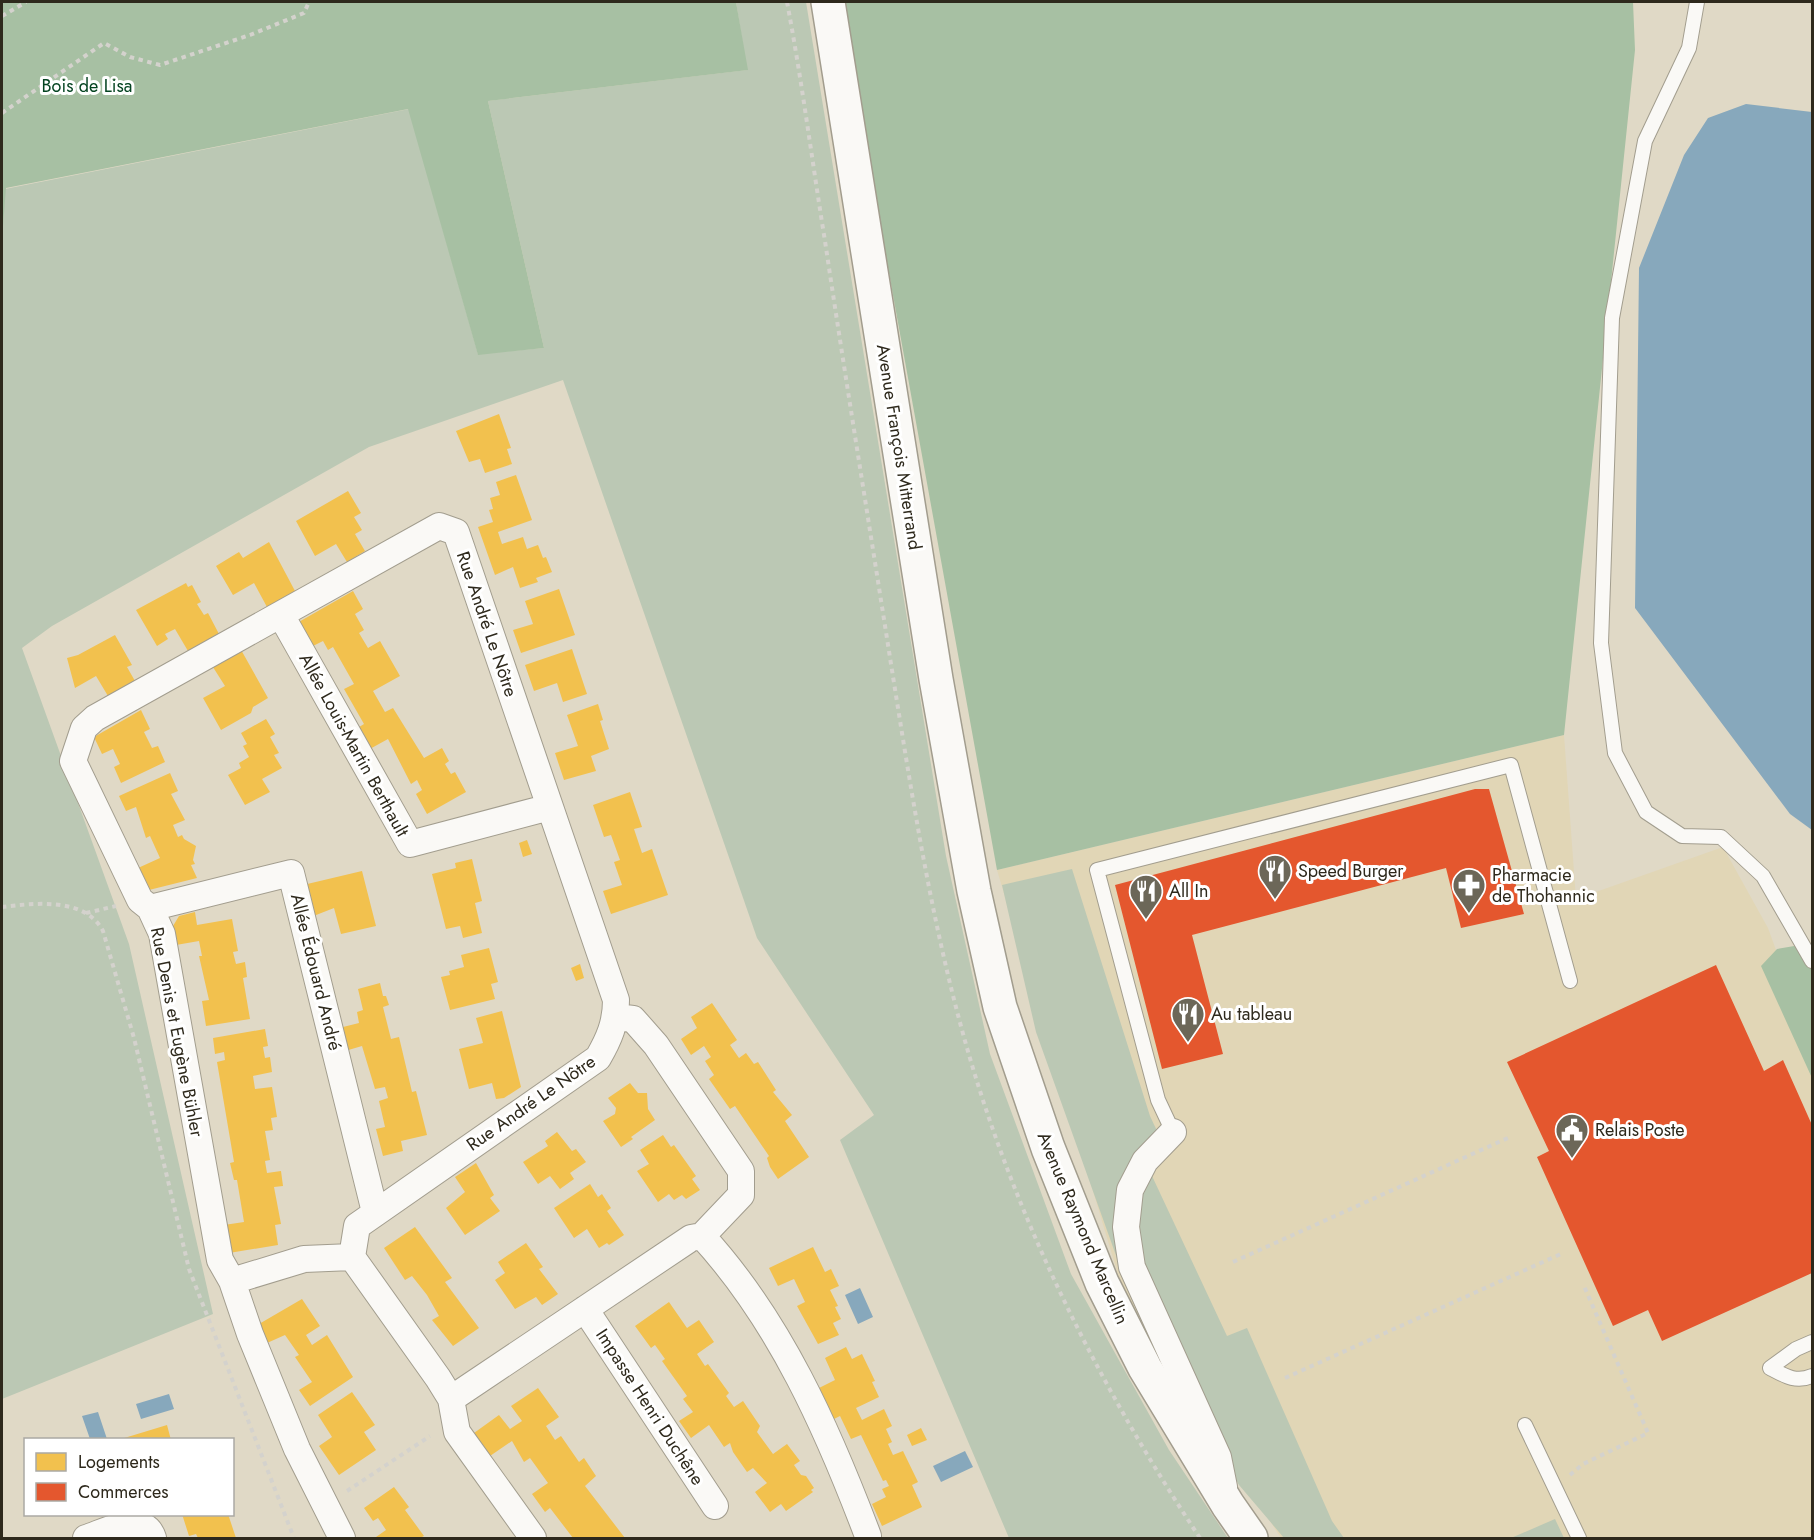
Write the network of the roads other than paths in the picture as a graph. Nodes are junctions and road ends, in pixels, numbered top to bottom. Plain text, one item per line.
1 (828, 2) edge
2 (1697, 2) edge
3 (439, 526) joint
4 (281, 615) junction
5 (550, 807) junction
6 (974, 891) joint
7 (150, 908) junction
8 (1812, 961) edge
9 (1570, 981) dead end
10 (616, 1017) junction
11 (1173, 1132) joint
12 (375, 1212) junction
13 (702, 1236) junction
14 (352, 1257) junction
15 (232, 1281) junction
16 (585, 1309) junction
17 (1812, 1342) edge
18 (1812, 1376) edge
19 (451, 1399) junction
20 (1525, 1425) dead end
21 (1228, 1505) junction
22 (715, 1506) dead end
23 (868, 1536) dead end
24 (86, 1539) edge
25 (153, 1539) edge
26 (342, 1539) edge
27 (533, 1539) edge
28 (1251, 1539) edge
29 (1579, 1539) edge

1 - 6 main road, Avenue François Mitterrand
2 - 8 lane
3 - 4 street, Rue Denis et Eugène Bühler
3 - 5 street, Rue André Le Nôtre
4 - 5 street, Allée Louis-Martin Berthault
4 - 7 street, Rue Denis et Eugène Bühler
5 - 10 street, Rue André Le Nôtre
6 - 21 main road, Avenue Raymond Marcellin
7 - 12 street, Allée Édouard André
7 - 15 street, Rue Denis et Eugène Bühler
9 - 11 lane
10 - 12 street, Rue André Le Nôtre
10 - 13 street
11 - 21 street
12 - 14 street, Rue André Le Nôtre
13 - 16 street
13 - 23 street
14 - 15 street
14 - 19 street
15 - 26 street, Rue Denis et Eugène Bühler
16 - 19 street
16 - 22 street, Impasse Henri Duchêne
17 - 18 lane
19 - 27 street
20 - 29 lane
21 - 28 main road, Avenue Raymond Marcellin
24 - 25 street

